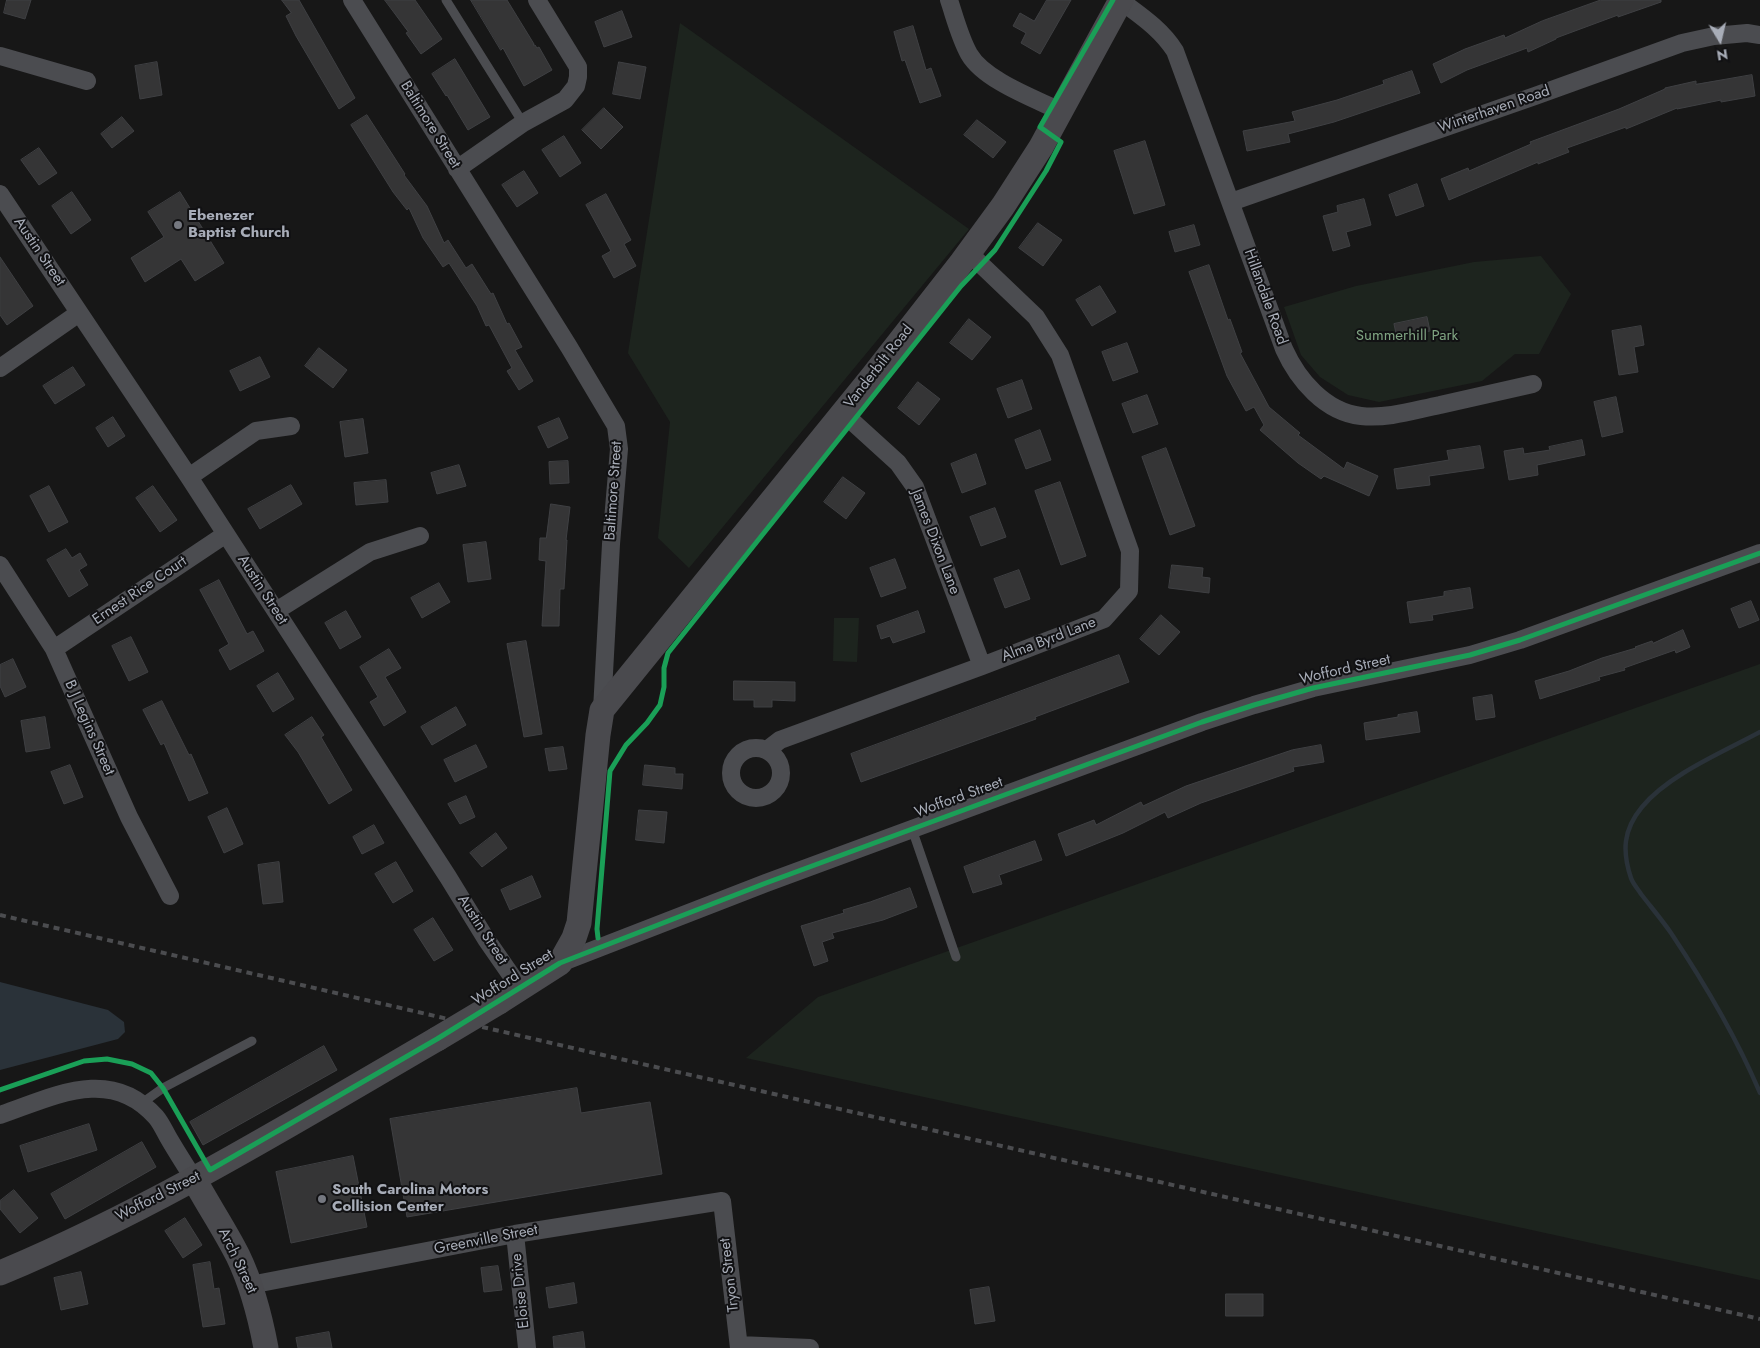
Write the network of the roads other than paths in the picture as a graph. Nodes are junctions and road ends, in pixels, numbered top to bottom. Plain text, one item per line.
1 (352, 0) edge
2 (446, 0) edge
3 (537, 0) edge
4 (949, 0) edge
5 (1121, 0) edge
6 (1760, 34) edge
7 (0, 56) edge
8 (87, 81) dead end
9 (1060, 111) junction
10 (523, 123) junction
11 (458, 169) junction
12 (0, 194) edge
13 (1231, 202) junction
14 (969, 253) junction
15 (80, 313) junction
16 (0, 368) edge
17 (1533, 384) dead end
18 (843, 413) junction
19 (291, 426) dead end
20 (189, 477) junction
21 (226, 534) junction
22 (420, 536) dead end
23 (1760, 554) edge
24 (0, 566) edge
25 (276, 611) junction
26 (54, 648) junction
27 (982, 666) junction
28 (602, 710) junction
29 (767, 750) dead end
30 (912, 829) junction
31 (170, 896) dead end
32 (956, 957) dead end
33 (560, 963) junction
34 (510, 995) junction
35 (252, 1040) dead end
36 (142, 1103) junction
37 (0, 1115) edge
38 (194, 1180) junction
39 (722, 1201) joint
40 (515, 1234) junction
41 (0, 1273) edge
42 (250, 1285) junction
43 (739, 1346) edge
44 (266, 1348) edge
45 (527, 1348) edge
46 (810, 1348) edge

1 - 11 street, Baltimore Street
2 - 10 lane
3 - 10 street
4 - 9 street
5 - 9 street, Vanderbilt Road
5 - 13 street, Hillandale Road
6 - 13 street, Winterhaven Road
7 - 8 street
9 - 14 street, Vanderbilt Road
10 - 11 street
11 - 28 street, Baltimore Street
12 - 15 street, Austin Street
13 - 17 street, Hillandale Road
14 - 18 street, Vanderbilt Road
14 - 27 street, Alma Byrd Lane
15 - 16 street
15 - 20 street, Austin Street
18 - 27 street, James Dixon Lane
18 - 28 street, Vanderbilt Road
19 - 20 street
20 - 21 street, Austin Street
21 - 25 street, Austin Street
21 - 26 street, Ernest Rice Court
22 - 25 street
23 - 30 street, Wofford Street
24 - 26 street, B J Legins Street
25 - 34 street, Austin Street
26 - 31 street, B J Legins Street
27 - 29 street, Alma Byrd Lane
28 - 33 street, Baltimore Street
30 - 32 lane
30 - 33 street, Wofford Street
33 - 34 street, Wofford Street
34 - 38 street, Wofford Street, bridge
35 - 36 lane
36 - 37 street
36 - 38 street
38 - 41 street, Wofford Street
38 - 42 street, Arch Street
39 - 40 street, Greenville Street
39 - 43 street, Tryon Street
40 - 42 street, Greenville Street
40 - 45 street, Eloise Drive
42 - 44 street, Arch Street
43 - 46 street

